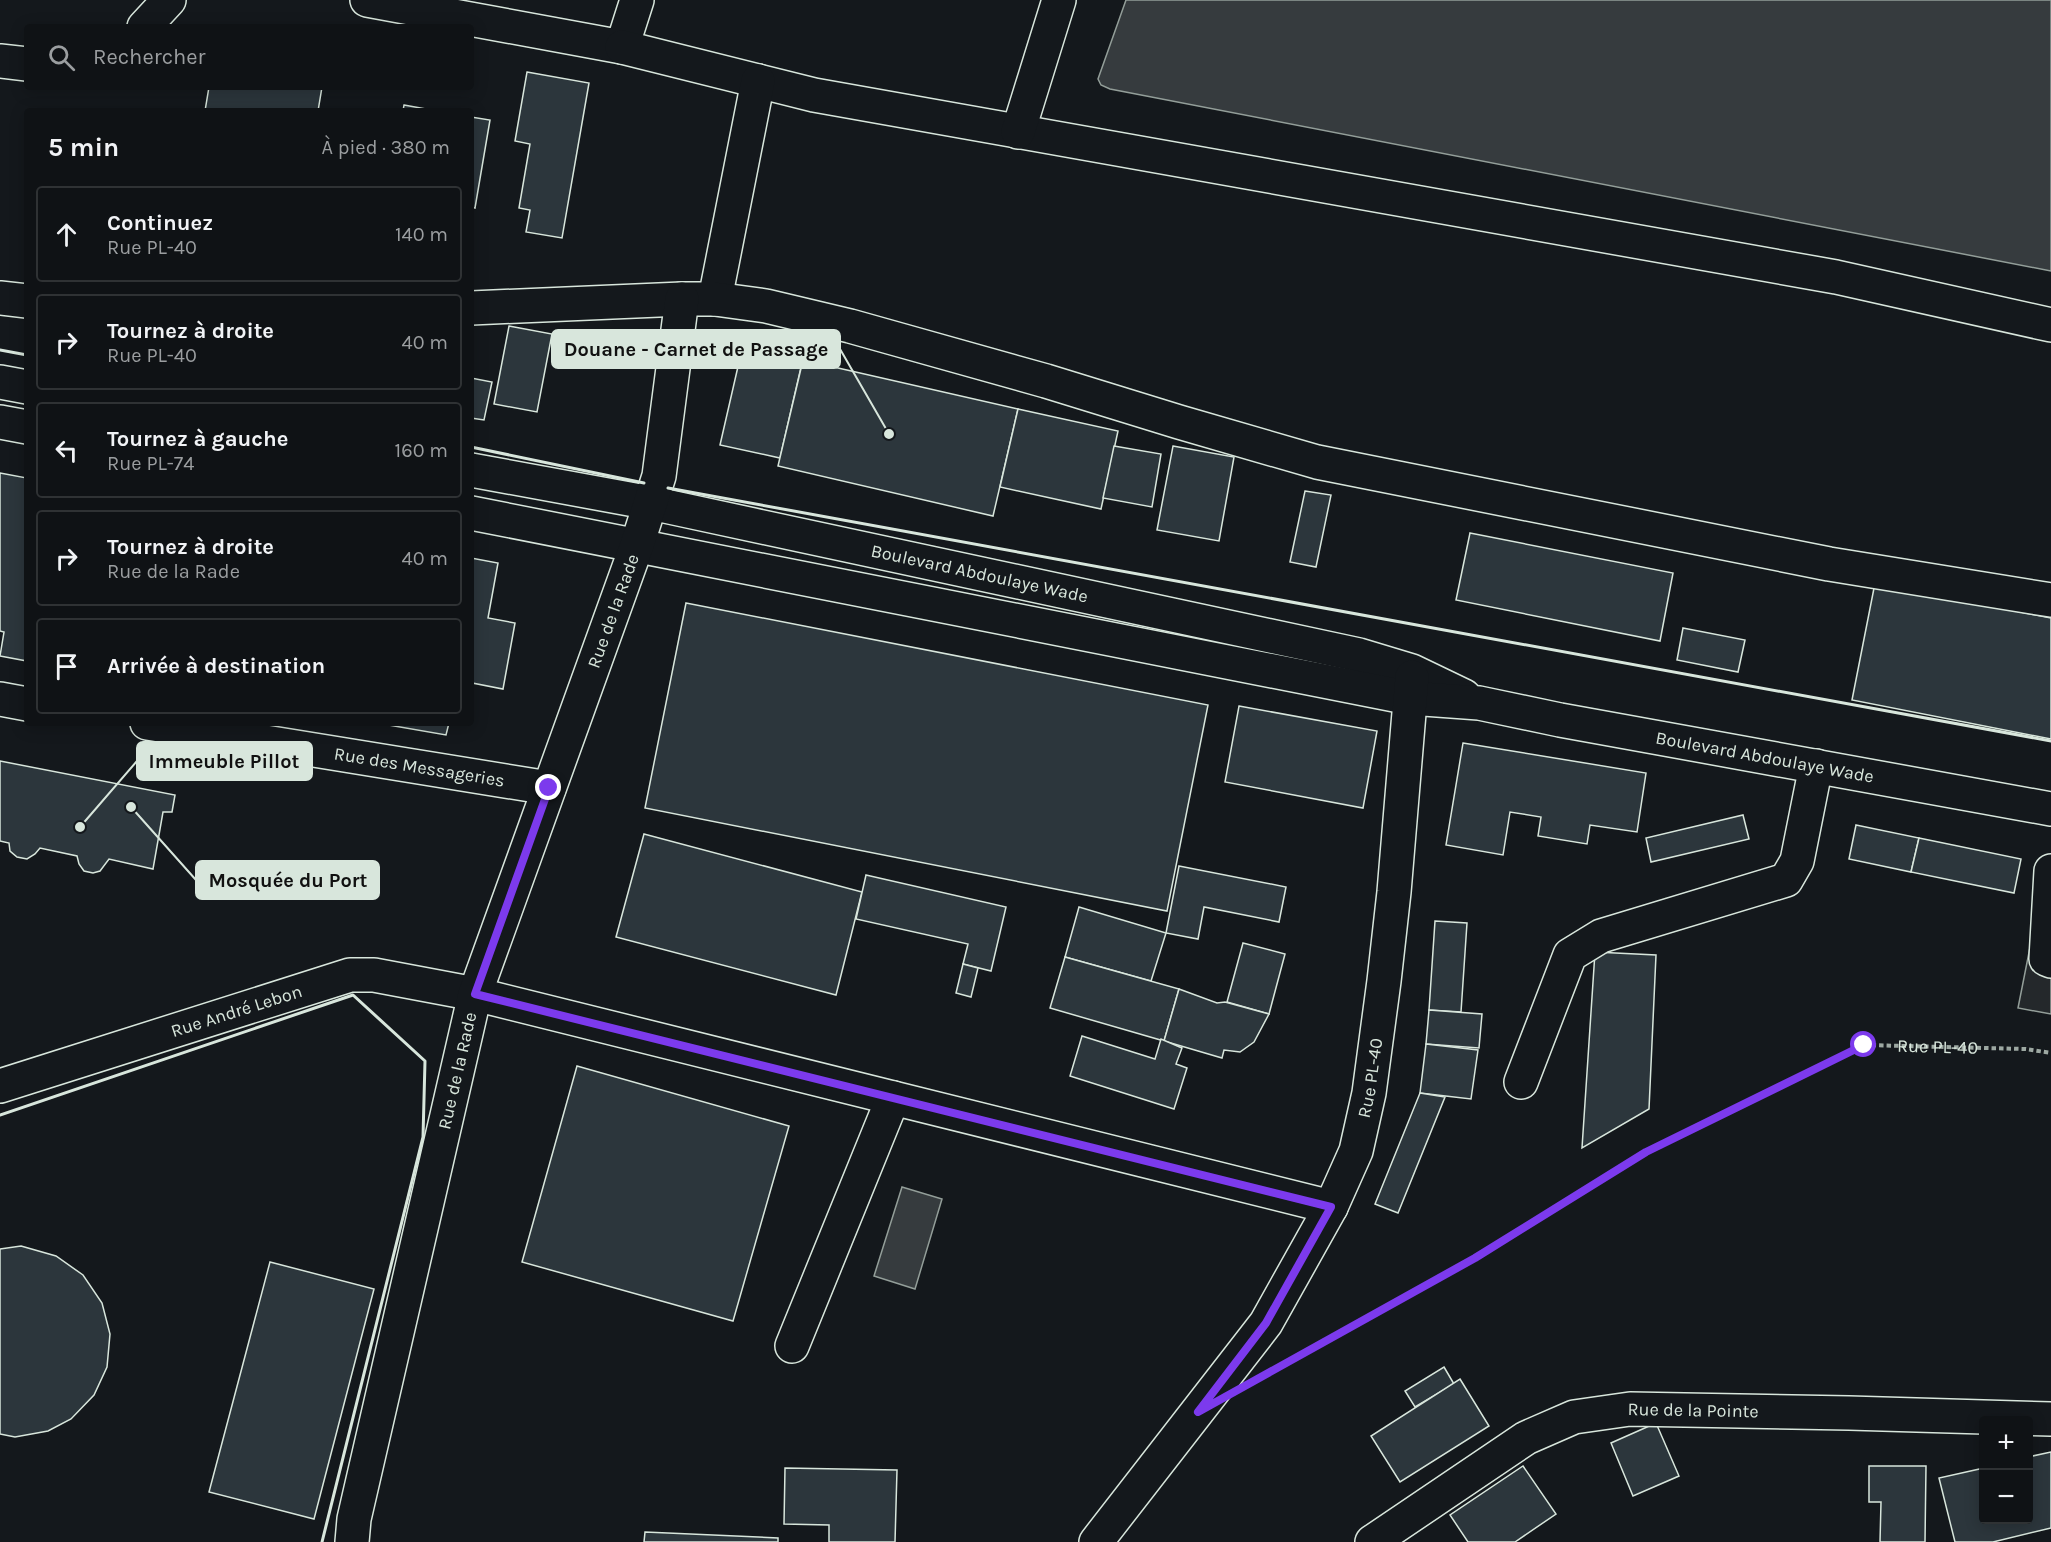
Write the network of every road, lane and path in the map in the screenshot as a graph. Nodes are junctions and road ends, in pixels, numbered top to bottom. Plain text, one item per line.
1 (169, 0) edge
2 (637, 0) edge
3 (1059, 0) edge
4 (383, 2) edge
5 (147, 24) edge
6 (622, 47) junction
7 (0, 61) edge
8 (24, 64) edge
9 (758, 81) junction
10 (1017, 132) junction
11 (0, 298) edge
12 (682, 299) junction
13 (715, 299) junction
14 (24, 301) edge
15 (474, 308) edge
16 (2051, 325) edge
17 (0, 382) edge
18 (24, 386) edge
19 (0, 422) edge
20 (24, 426) edge
21 (474, 471) edge
22 (651, 503) junction
23 (474, 514) edge
24 (637, 545) junction
25 (2051, 600) edge
26 (1411, 684) junction
27 (0, 699) edge
28 (24, 703) edge
29 (166, 726) edge
30 (1816, 766) junction
31 (549, 788) junction
32 (2051, 809) edge
33 (2051, 871) edge
34 (2051, 962) edge
35 (475, 994) junction
36 (2051, 1053) edge
37 (1521, 1082) dead end
38 (0, 1086) edge
39 (893, 1098) junction
40 (1331, 1207) junction
41 (792, 1346) dead end
42 (1270, 1372) dead end
43 (2051, 1419) edge
44 (352, 1542) edge
45 (1096, 1542) edge
46 (1372, 1542) edge

1 - 5 street
2 - 6 street
3 - 10 street
4 - 6 street
6 - 9 street
7 - 8 street
9 - 10 street
9 - 13 street
10 - 16 street
11 - 14 street
12 - 13 street
12 - 15 street
12 - 22 street, Rue de la Rade
13 - 25 street
17 - 18 street
19 - 20 street
21 - 22 street, Boulevard Abdoulaye Wade
22 - 24 street, Rue de la Rade
22 - 26 street, Boulevard Abdoulaye Wade
23 - 24 street, Boulevard Abdoulaye Wade
24 - 26 street, Boulevard Abdoulaye Wade
24 - 31 street, Rue de la Rade
26 - 30 street, Boulevard Abdoulaye Wade
26 - 40 street, Rue PL-40
27 - 28 street
29 - 31 street, Rue des Messageries
30 - 32 street, Boulevard Abdoulaye Wade
30 - 37 street
31 - 35 street, Rue de la Rade
33 - 34 street
35 - 38 street, Rue André Lebon
35 - 39 street, Rue André Lebon
35 - 44 street, Rue de la Rade
36 - 42 path, Rue PL-40
39 - 40 street, Rue André Lebon
39 - 41 street
40 - 45 street, Rue PL-40
43 - 46 street, Rue de la Pointe

